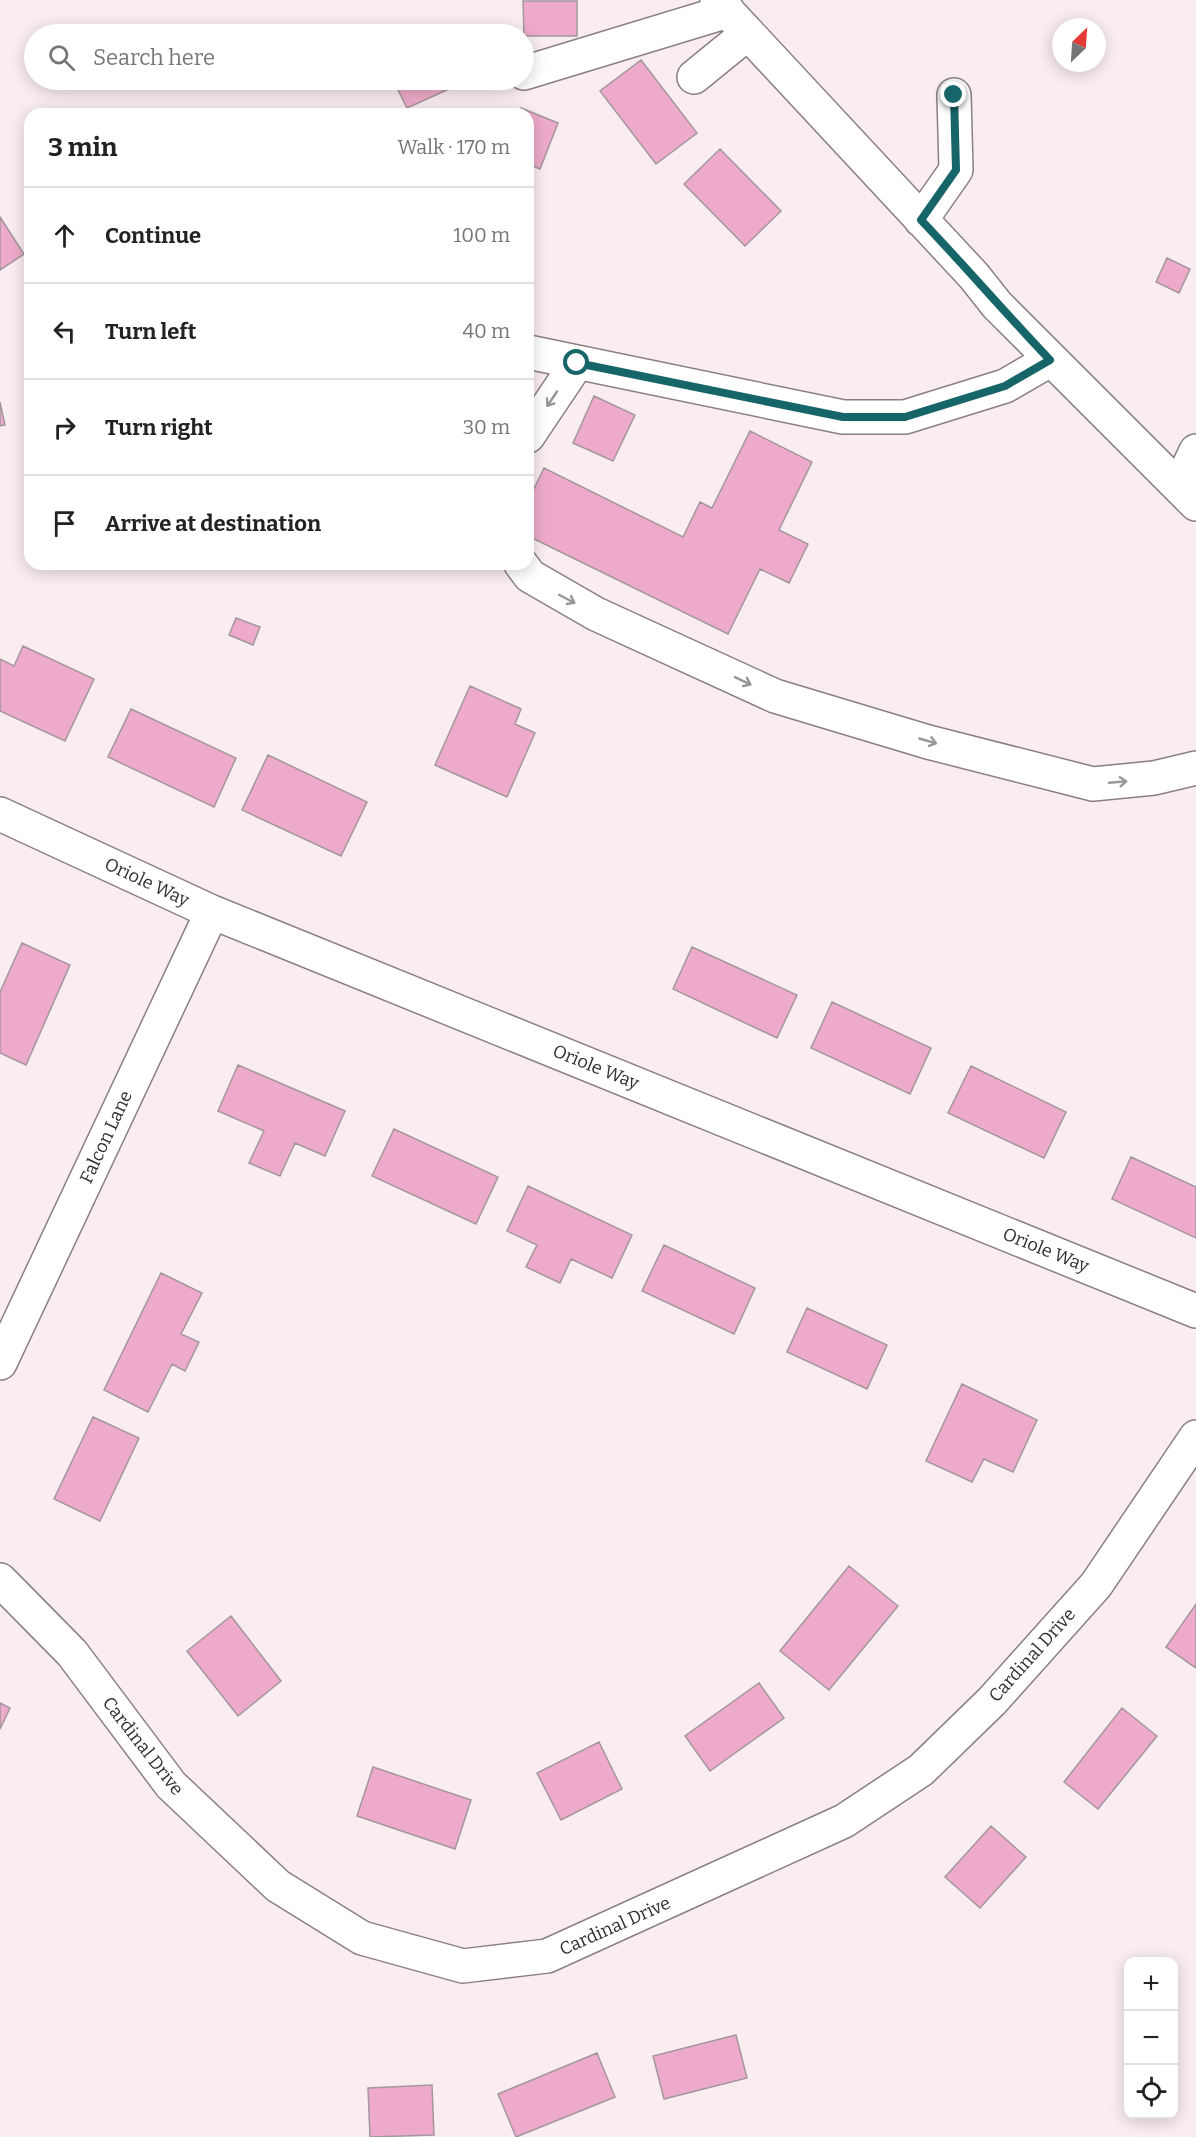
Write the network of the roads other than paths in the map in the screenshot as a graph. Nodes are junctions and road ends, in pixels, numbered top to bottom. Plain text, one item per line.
1 (731, 15) edge
2 (534, 70) edge
3 (694, 78) dead end
4 (954, 95) dead end
5 (921, 220) junction
6 (534, 353) edge
7 (1050, 360) junction
8 (577, 363) junction
9 (534, 427) edge
10 (1196, 451) edge
11 (1187, 496) edge
12 (525, 570) edge
13 (1196, 768) edge
14 (0, 814) edge
15 (212, 912) junction
16 (1196, 1311) edge
17 (0, 1363) edge
18 (1196, 1437) edge
19 (0, 1580) edge

1 - 2 street
1 - 3 street
1 - 5 street
4 - 5 street
5 - 7 street
6 - 8 street
7 - 8 street
7 - 11 street
8 -> 9 street
10 - 11 street
12 -> 13 street
14 - 15 street, Oriole Way
15 - 16 street, Oriole Way
15 - 17 street, Falcon Lane
18 - 19 street, Cardinal Drive

